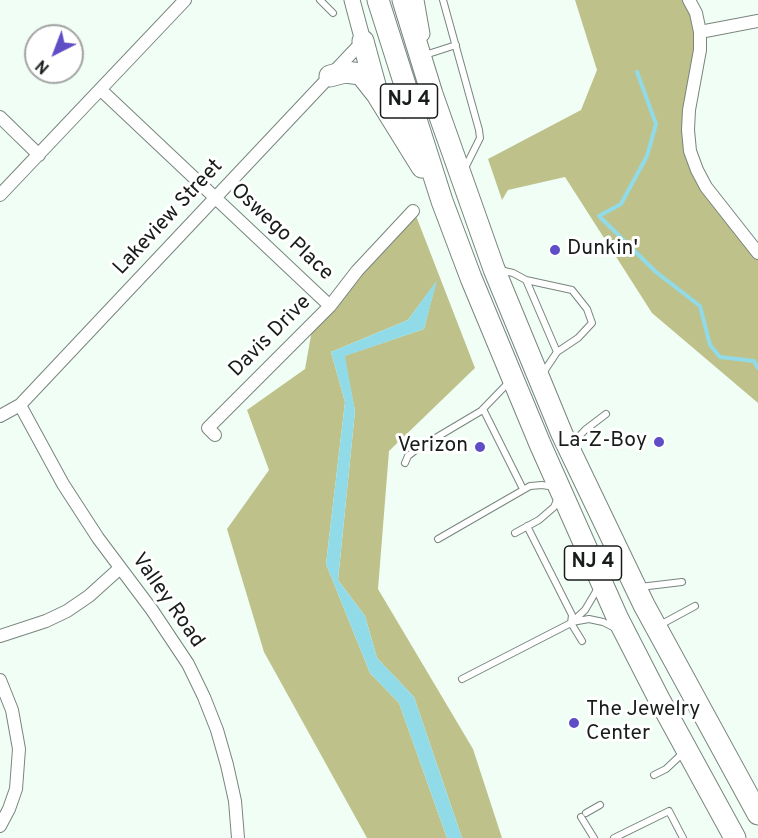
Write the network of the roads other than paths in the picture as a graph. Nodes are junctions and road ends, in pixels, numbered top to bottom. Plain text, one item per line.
1 (185, 0) edge
2 (320, 0) edge
3 (352, 0) edge
4 (378, 0) edge
5 (403, 0) edge
6 (416, 0) edge
7 (443, 0) edge
8 (690, 0) edge
9 (333, 13) dead end
10 (758, 21) edge
11 (700, 32) junction
12 (363, 41) junction
13 (456, 45) junction
14 (425, 55) junction
15 (330, 76) junction
16 (101, 90) junction
17 (432, 94) junction
18 (378, 96) junction
19 (0, 117) edge
20 (39, 155) junction
21 (461, 176) junction
22 (0, 195) edge
23 (216, 198) junction
24 (442, 201) junction
25 (413, 211) dead end
26 (753, 241) edge
27 (758, 253) edge
28 (494, 269) junction
29 (526, 280) junction
30 (330, 306) junction
31 (557, 352) junction
32 (513, 378) junction
33 (539, 378) junction
34 (20, 405) junction
35 (483, 408) junction
36 (606, 414) dead end
37 (0, 416) edge
38 (215, 435) dead end
39 (569, 448) junction
40 (405, 463) dead end
41 (523, 489) junction
42 (560, 490) junction
43 (527, 526) junction
44 (515, 533) dead end
45 (438, 539) dead end
46 (120, 568) junction
47 (601, 582) junction
48 (681, 582) dead end
49 (636, 587) junction
50 (694, 606) dead end
51 (571, 622) junction
52 (657, 627) junction
53 (625, 634) junction
54 (0, 636) edge
55 (582, 641) dead end
56 (462, 679) dead end
57 (0, 680) edge
58 (686, 749) junction
59 (654, 775) dead end
60 (600, 806) dead end
61 (756, 806) edge
62 (0, 826) edge
63 (238, 838) edge
64 (594, 838) edge
65 (614, 838) edge
66 (683, 838) edge
67 (735, 838) edge

1 - 16 street
2 - 9 lane
3 - 12 street
4 - 24 highway, NJ 4
5 - 17 highway, NJ 4
6 - 14 street
7 - 13 lane
8 - 11 street
10 - 11 street
11 - 26 street
12 - 15 street, Lakeview Street
12 - 18 highway
13 - 14 lane
13 - 21 lane
14 - 17 highway
15 - 18 highway
15 - 23 street, Lakeview Street
16 - 20 street
16 - 23 street, Oswego Place
17 - 21 highway, NJ 4
18 - 24 highway
19 - 20 street
20 - 22 street
21 - 28 highway, NJ 4
23 - 30 street, Oswego Place
23 - 34 street, Lakeview Street
24 - 32 highway, NJ 4
25 - 30 street, Davis Drive
26 - 27 street
28 - 29 lane
28 - 33 highway, NJ 4
29 - 31 lane
29 - 31 lane
30 - 38 street, Davis Drive
31 - 33 lane
32 - 35 lane
32 - 42 highway, NJ 4
33 - 39 highway, NJ 4
34 - 37 street, Lakeview Street
34 - 46 street, Valley Road
35 - 40 lane
35 - 41 lane
36 - 39 lane
39 - 49 highway, NJ 4
41 - 42 lane
41 - 45 lane
42 - 43 lane
42 - 47 highway, NJ 4
43 - 44 lane
43 - 51 lane
46 - 54 street
46 - 63 street, Valley Road
47 - 51 lane
47 - 53 highway, NJ 4
48 - 49 lane
49 - 52 highway, NJ 4
50 - 52 lane
51 - 53 lane
51 - 55 lane
51 - 56 lane
52 - 61 highway, NJ 4
53 - 58 highway, NJ 4
57 - 62 street
58 - 59 lane
58 - 67 highway, NJ 4
60 - 64 lane
65 - 66 lane

